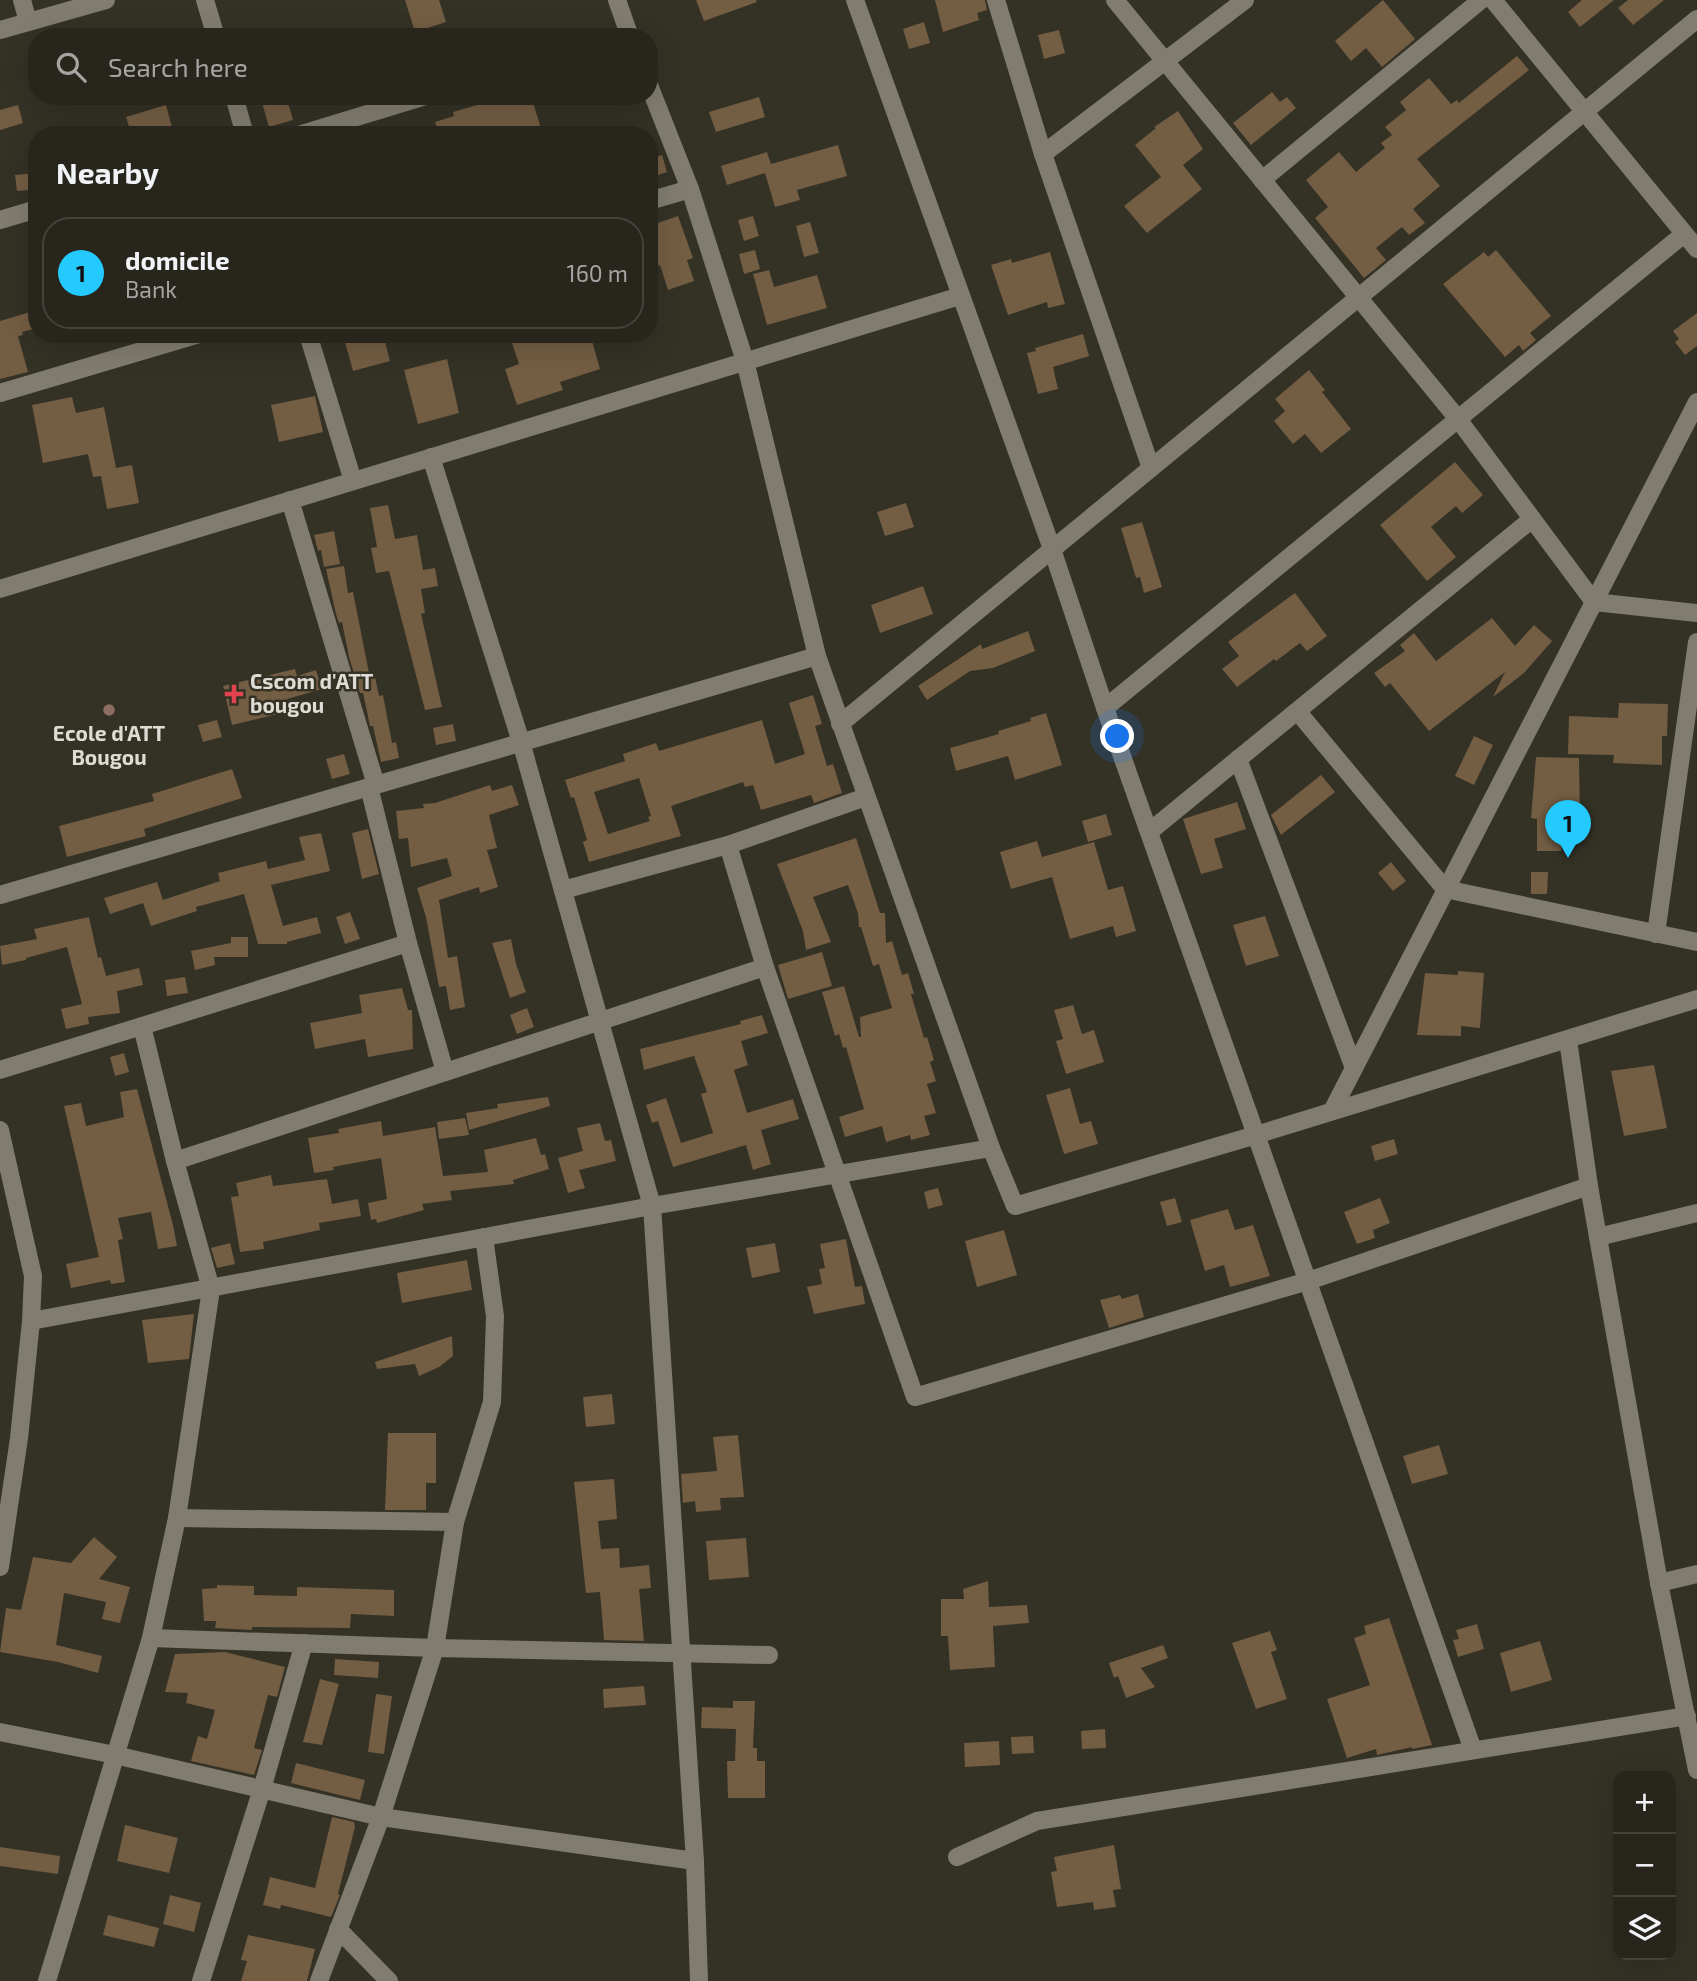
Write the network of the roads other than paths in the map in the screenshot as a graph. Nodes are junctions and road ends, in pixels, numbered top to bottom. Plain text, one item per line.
1 (22, 0) edge
2 (106, 0) edge
3 (205, 0) edge
4 (617, 0) edge
5 (855, 0) edge
6 (996, 0) edge
7 (1115, 0) edge
8 (1245, 0) edge
9 (1481, 0) edge
10 (1493, 0) edge
11 (1697, 19) edge
12 (28, 22) junction
13 (213, 28) edge
14 (626, 28) edge
15 (0, 30) edge
16 (1164, 61) junction
17 (237, 105) edge
18 (396, 105) edge
19 (657, 105) edge
20 (1584, 112) junction
21 (243, 126) edge
22 (328, 126) edge
23 (1043, 154) junction
24 (1262, 180) junction
25 (690, 189) junction
26 (658, 198) edge
27 (28, 212) edge
28 (0, 220) edge
29 (1684, 234) junction
30 (1697, 249) edge
31 (960, 296) junction
32 (1358, 298) junction
33 (169, 343) edge
34 (311, 343) edge
35 (745, 361) junction
36 (0, 393) edge
37 (1697, 402) edge
38 (1458, 419) junction
39 (431, 457) junction
40 (1151, 468) junction
41 (353, 481) junction
42 (290, 500) junction
43 (1532, 519) junction
44 (1052, 549) junction
45 (0, 589) edge
46 (1594, 602) junction
47 (1697, 613) edge
48 (1697, 642) edge
49 (817, 656) junction
50 (1105, 708) junction
51 (1298, 712) junction
52 (840, 724) junction
53 (521, 742) junction
54 (1238, 760) junction
55 (372, 786) junction
56 (866, 797) junction
57 (1149, 832) junction
58 (728, 845) junction
59 (1445, 889) junction
60 (563, 890) junction
61 (0, 895) edge
62 (1656, 934) junction
63 (1697, 942) edge
64 (408, 943) junction
65 (765, 967) junction
66 (1697, 999) edge
67 (600, 1021) junction
68 (142, 1026) junction
69 (1568, 1040) junction
70 (1354, 1068) junction
71 (0, 1070) edge
72 (445, 1072) junction
73 (1332, 1111) junction
74 (0, 1130) edge
75 (1256, 1135) junction
76 (991, 1148) junction
77 (175, 1161) junction
78 (837, 1174) junction
79 (1589, 1186) junction
80 (652, 1206) junction
81 (1697, 1213) edge
82 (484, 1237) junction
83 (1598, 1237) junction
84 (1308, 1282) junction
85 (211, 1289) junction
86 (32, 1321) junction
87 (0, 1438) edge
88 (19, 1438) junction
89 (177, 1518) junction
90 (455, 1522) junction
91 (0, 1567) edge
92 (1697, 1574) edge
93 (1659, 1583) junction
94 (151, 1638) junction
95 (304, 1643) junction
96 (435, 1648) junction
97 (682, 1652) junction
98 (769, 1655) dead end
99 (1686, 1716) junction
100 (0, 1732) edge
101 (1473, 1750) junction
102 (115, 1755) junction
103 (1697, 1770) edge
104 (262, 1789) junction
105 (381, 1817) junction
106 (957, 1857) dead end
107 (695, 1861) junction
108 (338, 1930) junction
109 (47, 1981) edge
110 (201, 1981) edge
111 (319, 1981) edge
112 (389, 1981) edge
113 (699, 1981) edge

1 - 12 street
2 - 12 street
3 - 13 street
4 - 14 street
5 - 31 street
6 - 23 street
7 - 16 street
8 - 16 street
9 - 24 street
10 - 20 street
11 - 20 street
12 - 15 street
16 - 23 street
16 - 24 street
17 - 21 street
18 - 22 street
19 - 25 street
20 - 29 street
20 - 32 street
23 - 40 street
24 - 32 street
25 - 26 street
25 - 35 street
27 - 28 street
29 - 30 street
29 - 38 street
31 - 35 street
31 - 44 street
32 - 38 street
32 - 40 street
33 - 36 street
34 - 41 street
35 - 39 street
35 - 49 street
37 - 46 street
38 - 43 street
38 - 50 street
39 - 41 street
39 - 53 street
40 - 44 street
41 - 42 street
42 - 45 street
42 - 55 street
43 - 46 street
43 - 51 street
44 - 50 street
44 - 52 street
46 - 47 street
46 - 59 street
48 - 62 street
49 - 52 street
49 - 53 street
50 - 57 street
51 - 54 street
51 - 59 street
52 - 56 street
53 - 55 street
53 - 60 street
54 - 57 street
54 - 70 street
55 - 61 street
55 - 64 street
56 - 58 street
56 - 76 street
57 - 75 street
58 - 60 street
58 - 65 street
59 - 62 street
59 - 70 street
60 - 67 street
62 - 63 street
64 - 68 street
64 - 72 street
65 - 67 street
65 - 78 street
66 - 69 street
67 - 72 street
67 - 80 street
68 - 71 street
68 - 77 street
69 - 73 street
69 - 79 street
70 - 73 street
72 - 77 street
73 - 75 street
74 - 86 street
75 - 76 street
75 - 84 street
76 - 78 street
77 - 85 street
78 - 80 street
78 - 84 street
79 - 83 street
79 - 84 street
80 - 82 street
80 - 97 street
81 - 83 street
82 - 85 street
82 - 90 street
83 - 93 street
84 - 101 street
85 - 86 street
85 - 89 street
86 - 88 street
87 - 88 street
88 - 91 street
89 - 90 street
89 - 94 street
90 - 96 street
92 - 93 street
93 - 99 street
94 - 95 street
94 - 102 street
95 - 96 street
95 - 104 street
96 - 97 street
96 - 105 street
97 - 98 street
97 - 107 street
99 - 101 street
99 - 103 street
100 - 102 street
101 - 106 street
102 - 104 street
102 - 109 street
104 - 105 street
104 - 110 street
105 - 107 street
105 - 108 street
107 - 113 street
108 - 111 street
108 - 112 street

